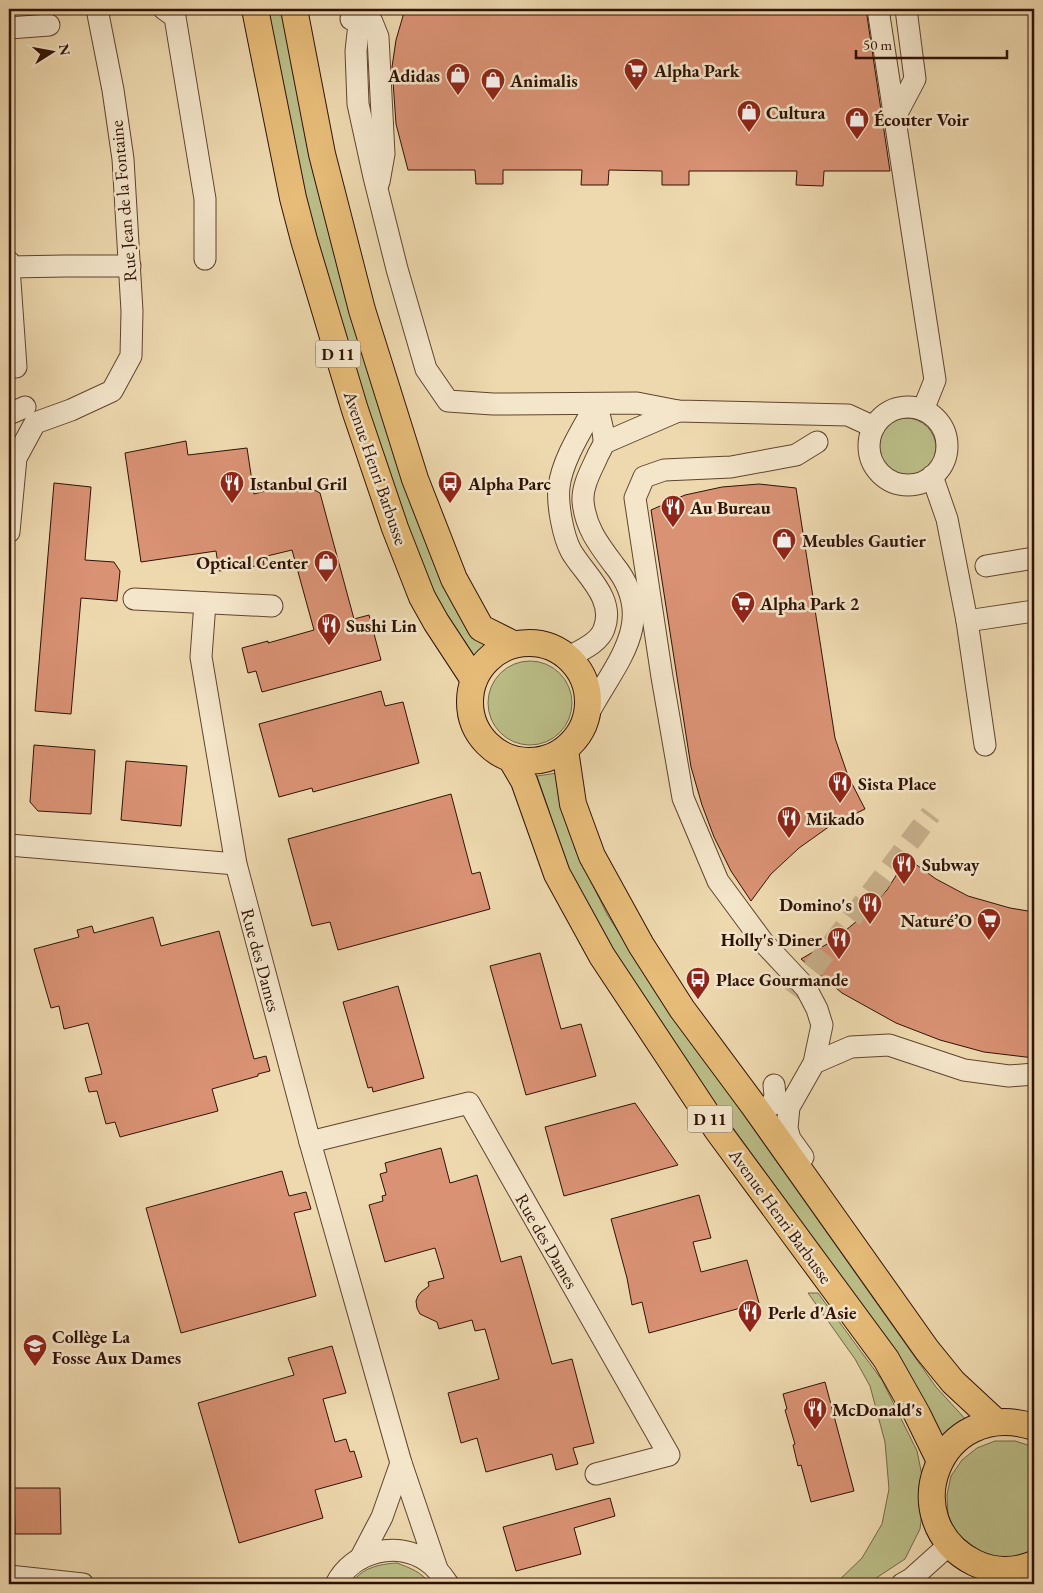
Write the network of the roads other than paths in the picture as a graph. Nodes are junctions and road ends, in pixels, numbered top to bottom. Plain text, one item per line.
1 (97, 9) edge
2 (164, 9) edge
3 (256, 9) edge
4 (294, 9) edge
5 (878, 9) edge
6 (906, 9) edge
7 (362, 13) edge
8 (49, 25) dead end
9 (9, 28) edge
10 (894, 117) junction
11 (379, 184) dead end
12 (205, 259) dead end
13 (9, 262) edge
14 (130, 266) junction
15 (9, 268) edge
16 (9, 366) edge
17 (596, 404) junction
18 (923, 410) junction
19 (678, 411) junction
20 (874, 427) junction
21 (604, 442) junction
22 (817, 442) dead end
23 (932, 476) junction
24 (9, 532) edge
25 (1034, 558) edge
26 (986, 566) dead end
27 (134, 599) dead end
28 (205, 602) junction
29 (272, 606) dead end
30 (1034, 611) edge
31 (967, 621) junction
32 (513, 644) junction
33 (569, 657) junction
34 (474, 680) junction
35 (587, 716) junction
36 (985, 745) dead end
37 (565, 750) junction
38 (511, 759) junction
39 (9, 845) edge
40 (236, 864) junction
41 (814, 1063) junction
42 (1034, 1074) edge
43 (754, 1106) junction
44 (789, 1107) junction
45 (310, 1142) junction
46 (891, 1299) junction
47 (996, 1422) junction
48 (1034, 1427) edge
49 (940, 1461) junction
50 (402, 1464) junction
51 (596, 1474) dead end
52 (950, 1544) junction
53 (360, 1559) junction
54 (1034, 1564) edge
55 (9, 1576) edge
56 (443, 1576) edge
57 (1010, 1577) edge
58 (334, 1583) edge
59 (83, 1584) edge
60 (902, 1584) edge

1 - 14 street, Rue Jean de la Fontaine
2 - 12 street
3 - 34 main road, Avenue Henri Barbusse / D 11
4 - 32 main road, Avenue Henri Barbusse / D 11
5 - 10 street
6 - 10 street
7 - 11 street
7 - 17 street
8 - 9 street
10 - 18 street
13 - 15 street
14 - 15 street
14 - 24 street, Rue Jean de la Fontaine
15 - 16 street
17 - 19 street
17 - 21 street
17 - 33 street
18 - 20 street
18 - 23 street
19 - 20 street
19 - 21 street
20 - 23 street
21 - 35 street
22 - 41 street
23 - 31 street
25 - 26 street
27 - 28 street
28 - 29 street
28 - 40 street, Rue des Dames
30 - 31 street
31 - 36 street
32 - 33 main road
32 - 34 main road
33 - 35 main road
34 - 38 main road
35 - 37 main road
37 - 38 main road
37 - 43 main road, D 11
38 - 49 main road, Avenue Henri Barbusse / D 11
39 - 40 street
40 - 45 street, Rue des Dames
41 - 42 street
41 - 44 street
43 - 44 street
43 - 46 main road, D 11
44 - 46 street
45 - 50 street, Rue des Dames
45 - 51 street, Rue des Dames
46 - 47 main road, D 11
47 - 48 main road
47 - 49 main road
49 - 52 main road
50 - 53 street
50 - 56 street, Rue des Dames
52 - 57 main road
52 - 60 street
53 - 56 street
53 - 58 street
54 - 57 main road
55 - 59 street

